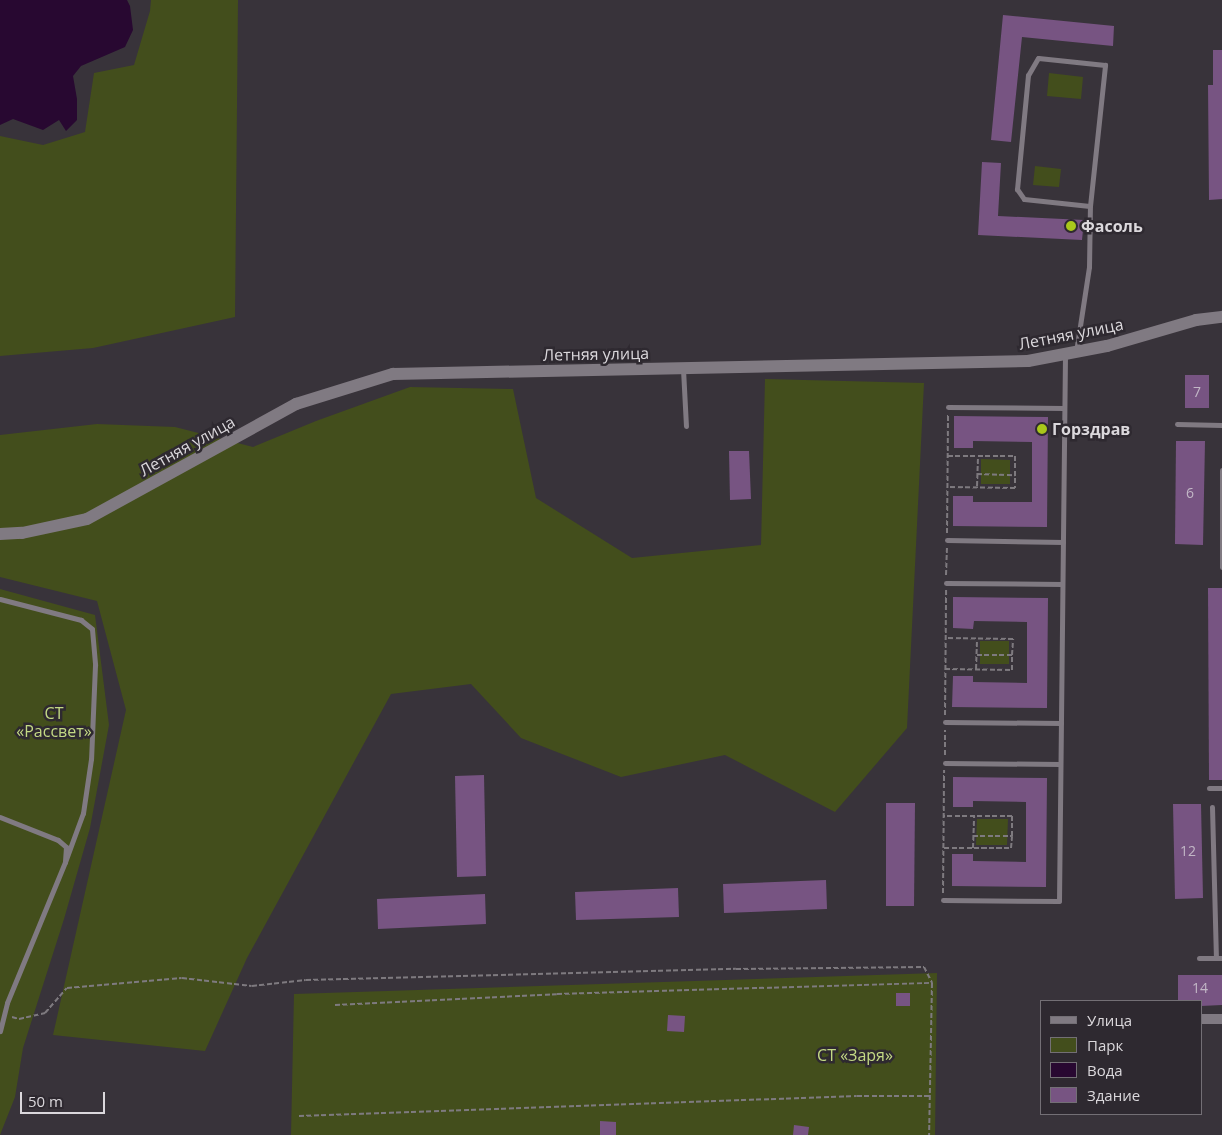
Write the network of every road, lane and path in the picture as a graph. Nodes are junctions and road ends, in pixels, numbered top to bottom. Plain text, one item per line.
1 (1090, 206) junction
2 (1222, 318) edge
3 (1070, 353) junction
4 (683, 368) junction
5 (948, 407) joint
6 (1064, 408) junction
7 (1177, 424) dead end
8 (1222, 425) edge
9 (686, 426) dead end
10 (948, 456) junction
11 (978, 456) junction
12 (1222, 470) edge
13 (977, 474) junction
14 (1015, 474) junction
15 (948, 487) junction
16 (977, 487) junction
17 (0, 534) edge
18 (947, 540) junction
19 (1063, 542) junction
20 (1222, 567) edge
21 (946, 583) junction
22 (1062, 584) junction
23 (0, 599) edge
24 (946, 638) junction
25 (977, 638) junction
26 (976, 655) junction
27 (1012, 655) junction
28 (946, 669) junction
29 (976, 669) junction
30 (945, 722) junction
31 (1061, 723) junction
32 (944, 763) junction
33 (1060, 764) junction
34 (1209, 788) dead end
35 (1222, 788) edge
36 (1212, 806) dead end
37 (944, 816) junction
38 (974, 816) junction
39 (0, 818) edge
40 (974, 836) junction
41 (1012, 836) junction
42 (944, 848) junction
43 (973, 848) junction
44 (64, 862) junction
45 (943, 900) joint
46 (1215, 917) junction
47 (1222, 917) edge
48 (1199, 958) dead end
49 (1219, 958) edge
50 (932, 983) junction
51 (335, 1005) dead end
52 (2, 1014) edge
53 (1202, 1019) edge
54 (1222, 1019) edge
55 (0, 1031) edge
56 (929, 1096) junction
57 (299, 1116) dead end
58 (929, 1135) edge

1 - 1 lane
1 - 3 lane
2 - 3 street, Летняя улица
3 - 4 street, Летняя улица
3 - 6 lane
4 - 9 lane
4 - 17 street, Летняя улица
5 - 6 lane
5 - 10 path
6 - 19 lane
7 - 8 lane
10 - 11 path
10 - 15 path
11 - 13 path
11 - 14 path
12 - 20 lane
13 - 14 path
13 - 16 path
14 - 16 path
15 - 16 path
15 - 18 path
18 - 19 lane
18 - 21 path
19 - 22 lane
21 - 22 lane
21 - 24 path
22 - 31 lane
23 - 44 lane
24 - 25 path
24 - 28 path
25 - 26 path
25 - 27 path
26 - 27 path
26 - 29 path
27 - 29 path
28 - 29 path
28 - 30 path
30 - 31 lane
30 - 32 path
31 - 33 lane
32 - 33 lane
32 - 37 path
33 - 45 lane
34 - 35 lane
36 - 46 lane
37 - 38 path
37 - 42 path
38 - 40 path
38 - 41 path
39 - 44 lane
40 - 41 path
40 - 43 path
41 - 43 path
42 - 43 path
42 - 45 path
44 - 52 lane
46 - 47 lane
46 - 49 lane
48 - 49 lane
50 - 51 path
50 - 52 path
50 - 56 path
52 - 55 lane
53 - 54 street
56 - 57 path
56 - 58 path

